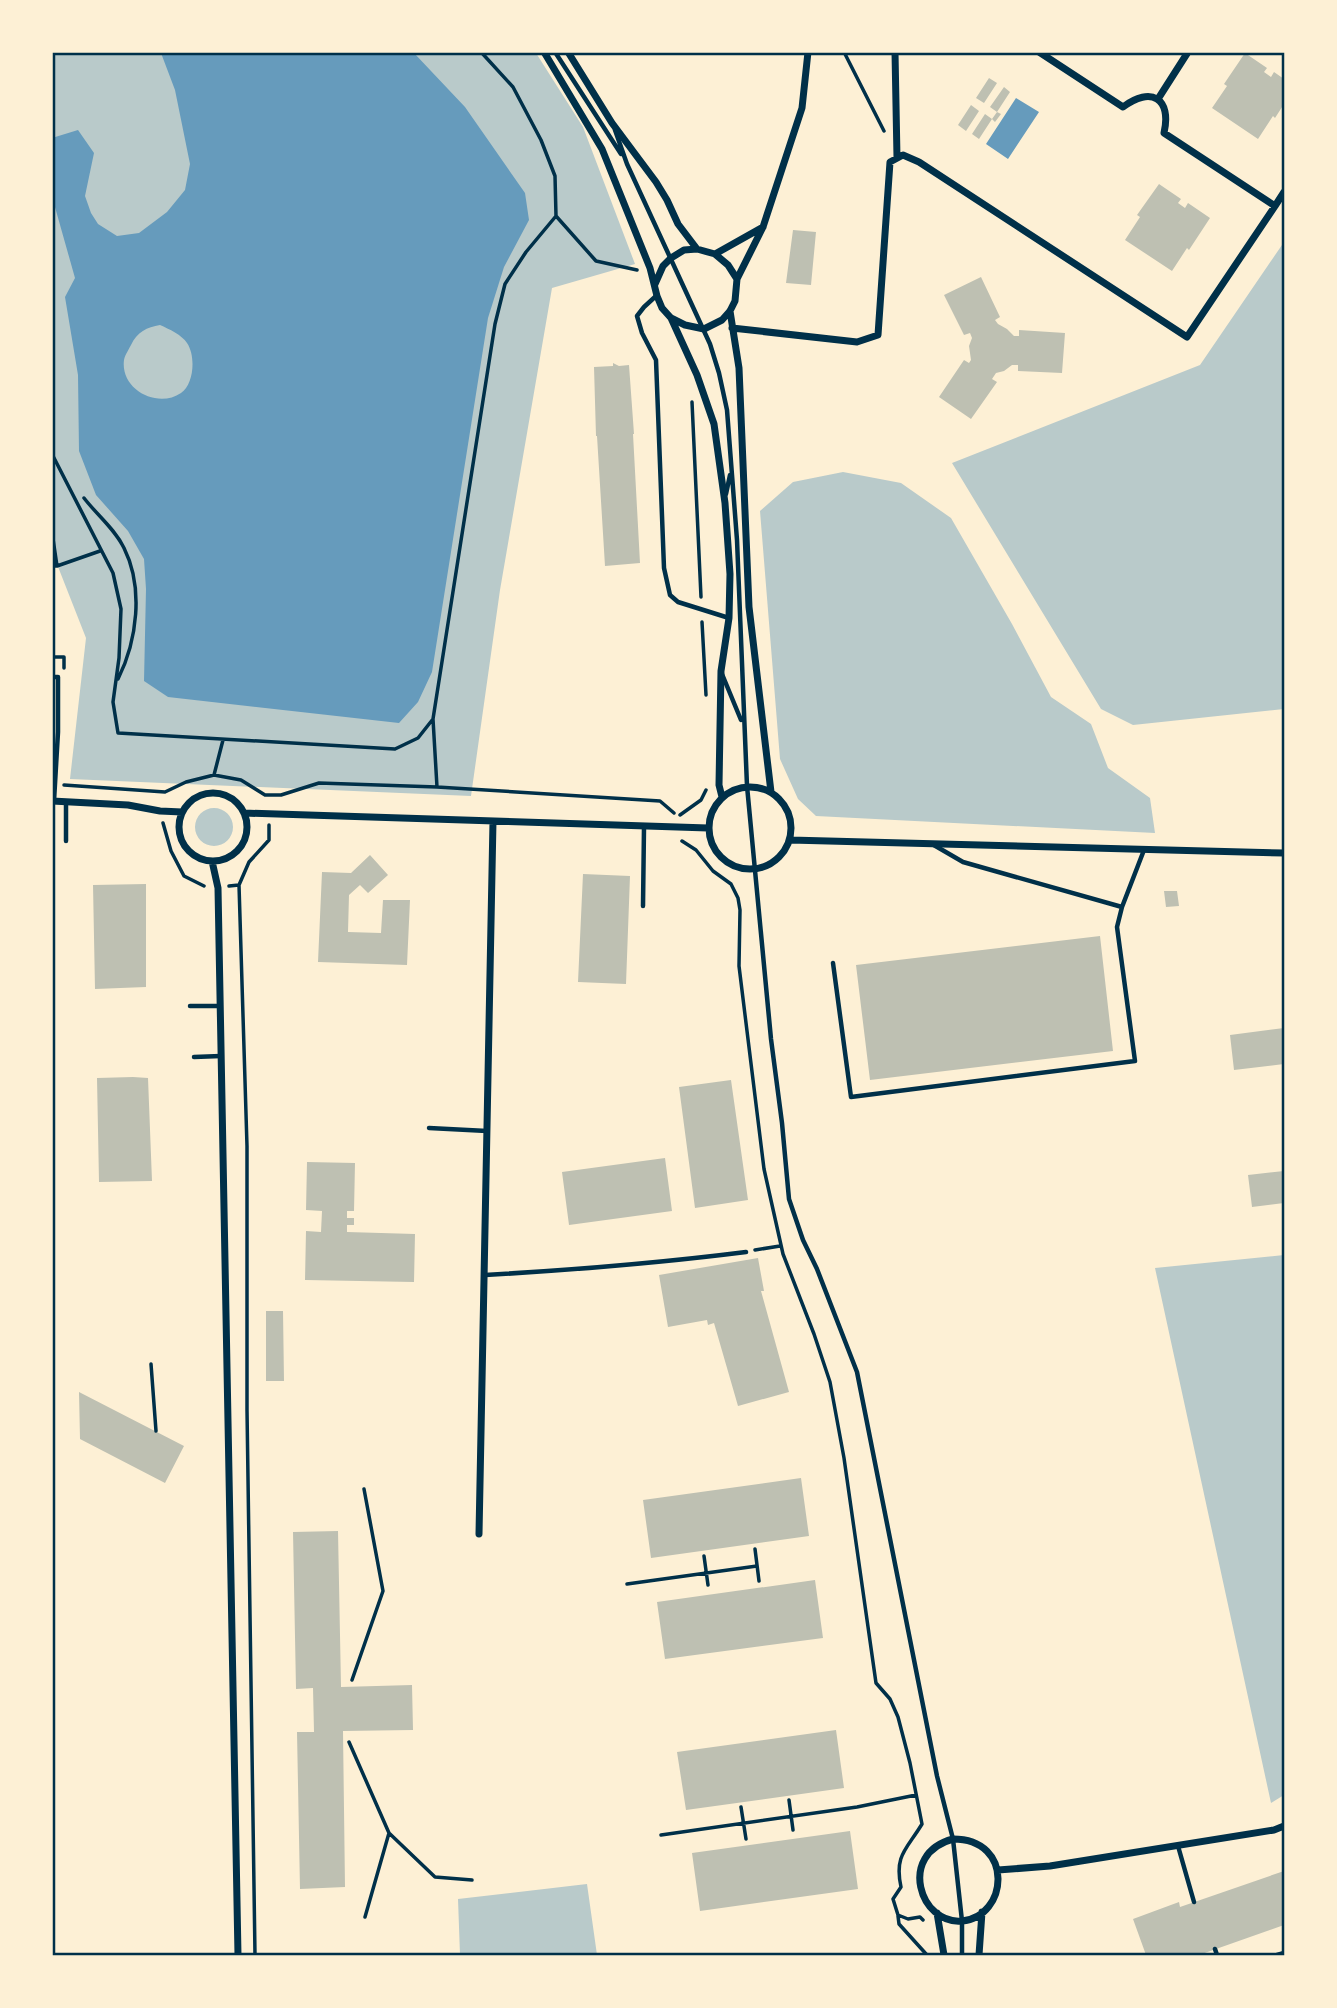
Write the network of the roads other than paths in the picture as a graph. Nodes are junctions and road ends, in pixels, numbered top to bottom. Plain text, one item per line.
1 (544, 52) edge
2 (555, 52) edge
3 (568, 52) edge
4 (808, 52) edge
5 (895, 52) edge
6 (1039, 52) edge
7 (1188, 52) edge
8 (1158, 99) junction
9 (612, 123) junction
10 (897, 158) junction
11 (627, 164) junction
12 (1284, 192) edge
13 (1275, 206) junction
14 (762, 227) junction
15 (697, 249) junction
16 (715, 254) junction
17 (671, 258) junction
18 (737, 279) junction
19 (655, 284) junction
20 (657, 296) junction
21 (730, 311) junction
22 (671, 318) junction
23 (732, 328) junction
24 (704, 329) junction
25 (731, 467) junction
26 (725, 503) junction
27 (729, 618) junction
28 (721, 671) junction
29 (52, 677) edge
30 (743, 728) junction
31 (747, 786) junction
32 (771, 792) junction
33 (722, 797) junction
34 (53, 801) edge
35 (66, 802) junction
36 (182, 812) junction
37 (244, 813) junction
38 (493, 821) junction
39 (644, 827) junction
40 (708, 828) junction
41 (790, 840) junction
42 (66, 841) dead end
43 (932, 844) junction
44 (1144, 850) junction
45 (1284, 853) edge
46 (212, 861) junction
47 (756, 868) junction
48 (643, 906) dead end
49 (1122, 908) junction
50 (833, 963) dead end
51 (190, 1006) dead end
52 (220, 1006) junction
53 (221, 1056) junction
54 (194, 1057) dead end
55 (429, 1128) dead end
56 (486, 1132) junction
57 (747, 1252) road end
58 (484, 1275) junction
59 (479, 1534) dead end
60 (1284, 1826) edge
61 (953, 1839) junction
62 (1178, 1846) junction
63 (998, 1870) junction
64 (1194, 1902) dead end
65 (982, 1912) junction
66 (937, 1913) junction
67 (962, 1921) junction
68 (1284, 1953) edge
69 (239, 1955) edge
70 (944, 1955) edge
71 (961, 1955) edge
72 (979, 1955) edge
73 (1277, 1955) edge

1 - 19 street
2 - 11 lane
3 - 9 street
4 - 14 street
5 - 10 street
6 - 8 street
7 - 8 street
8 - 13 street
9 - 11 lane
9 - 15 street
10 - 13 street
10 - 23 street
11 - 17 lane
12 - 13 street
14 - 16 street
14 - 18 street
15 - 16 street
15 - 17 street
16 - 18 street
17 - 19 street
17 - 24 lane
18 - 21 street
19 - 20 street
20 - 22 street
20 - 27 lane
21 - 23 street
21 - 24 street
22 - 24 street
22 - 26 street
23 - 32 street
24 - 25 lane
25 - 26 lane
25 - 30 lane
26 - 27 street
27 - 28 street
28 - 30 lane
28 - 33 street
29 - 34 lane
30 - 31 lane
31 - 32 street
31 - 33 street
31 - 47 lane
32 - 41 street
33 - 40 street
34 - 35 street
35 - 36 street
35 - 42 lane
36 - 37 street
36 - 46 street
37 - 38 street
37 - 46 street
38 - 39 street
38 - 56 street
39 - 40 street
39 - 48 lane
40 - 47 street
41 - 43 street
41 - 47 street
43 - 44 street
43 - 49 lane
44 - 45 street
44 - 49 lane
46 - 52 street
47 - 61 lane
49 - 50 lane
51 - 52 lane
52 - 53 street
53 - 54 lane
53 - 69 street
55 - 56 lane
56 - 58 street
57 - 58 lane
58 - 59 street
60 - 62 street
61 - 63 street
61 - 66 street
61 - 67 lane
62 - 63 street
62 - 64 lane
63 - 65 street
65 - 67 street
65 - 72 street
66 - 67 street
66 - 70 street
67 - 71 lane
68 - 73 lane

